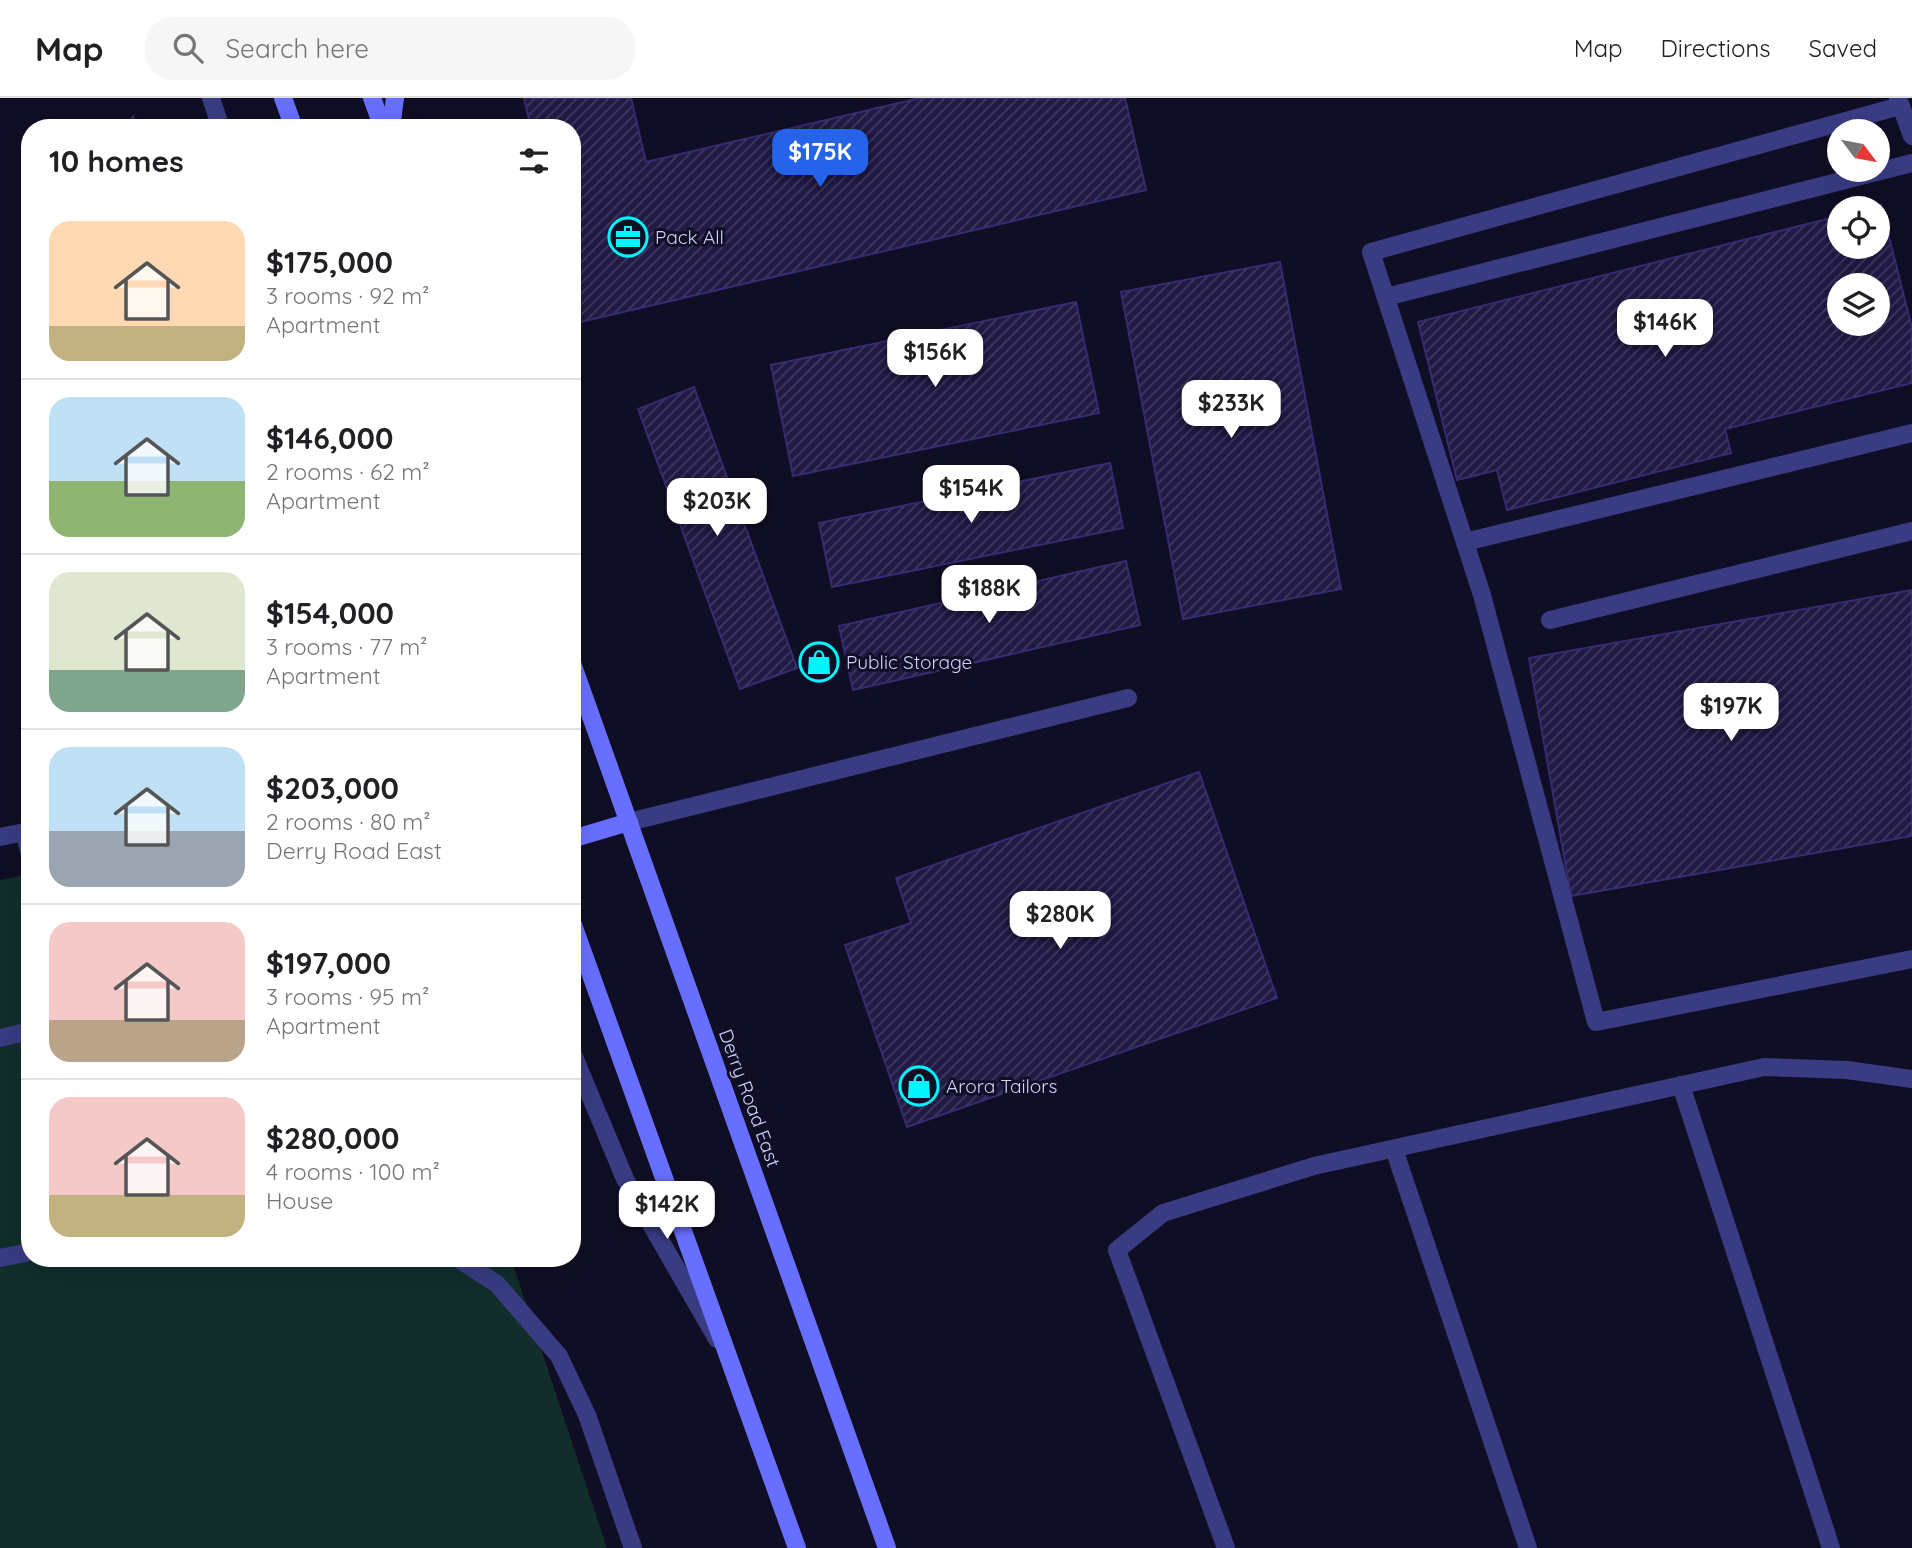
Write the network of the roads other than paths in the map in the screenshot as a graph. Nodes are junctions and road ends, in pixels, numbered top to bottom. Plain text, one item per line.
1 (211, 98) edge
2 (283, 98) edge
3 (372, 98) edge
4 (395, 98) edge
5 (1899, 102) edge
6 (218, 119) edge
7 (291, 119) edge
8 (380, 119) edge
9 (392, 119) edge
10 (1912, 136) edge
11 (1912, 163) edge
12 (1386, 297) junction
13 (1912, 433) edge
14 (1912, 531) edge
15 (1465, 542) junction
16 (1550, 620) dead end
17 (581, 688) edge
18 (1128, 698) dead end
19 (629, 822) junction
20 (21, 832) edge
21 (581, 836) edge
22 (0, 837) edge
23 (581, 947) edge
24 (1912, 959) edge
25 (21, 1033) edge
26 (0, 1038) edge
27 (581, 1074) edge
28 (1912, 1079) edge
29 (1681, 1085) junction
30 (1394, 1149) junction
31 (21, 1254) edge
32 (0, 1258) edge
33 (471, 1267) edge
34 (735, 1371) junction
35 (633, 1548) edge
36 (797, 1548) edge
37 (887, 1548) edge
38 (1226, 1548) edge
39 (1528, 1548) edge
40 (1831, 1548) edge

1 - 6 street
2 - 7 main road
3 - 8 main road
4 - 9 main road
5 - 10 street
5 - 12 street
11 - 12 street
12 - 15 street
13 - 15 street
14 - 16 street
15 - 24 street
17 - 19 main road, Derry Road East
18 - 19 street
19 - 21 main road
19 - 37 main road, Derry Road East
20 - 22 street
23 - 34 main road
25 - 26 street
27 - 34 street
28 - 29 street
29 - 30 street
29 - 40 street
30 - 38 street
30 - 39 street
31 - 32 street
33 - 35 street
34 - 36 main road

